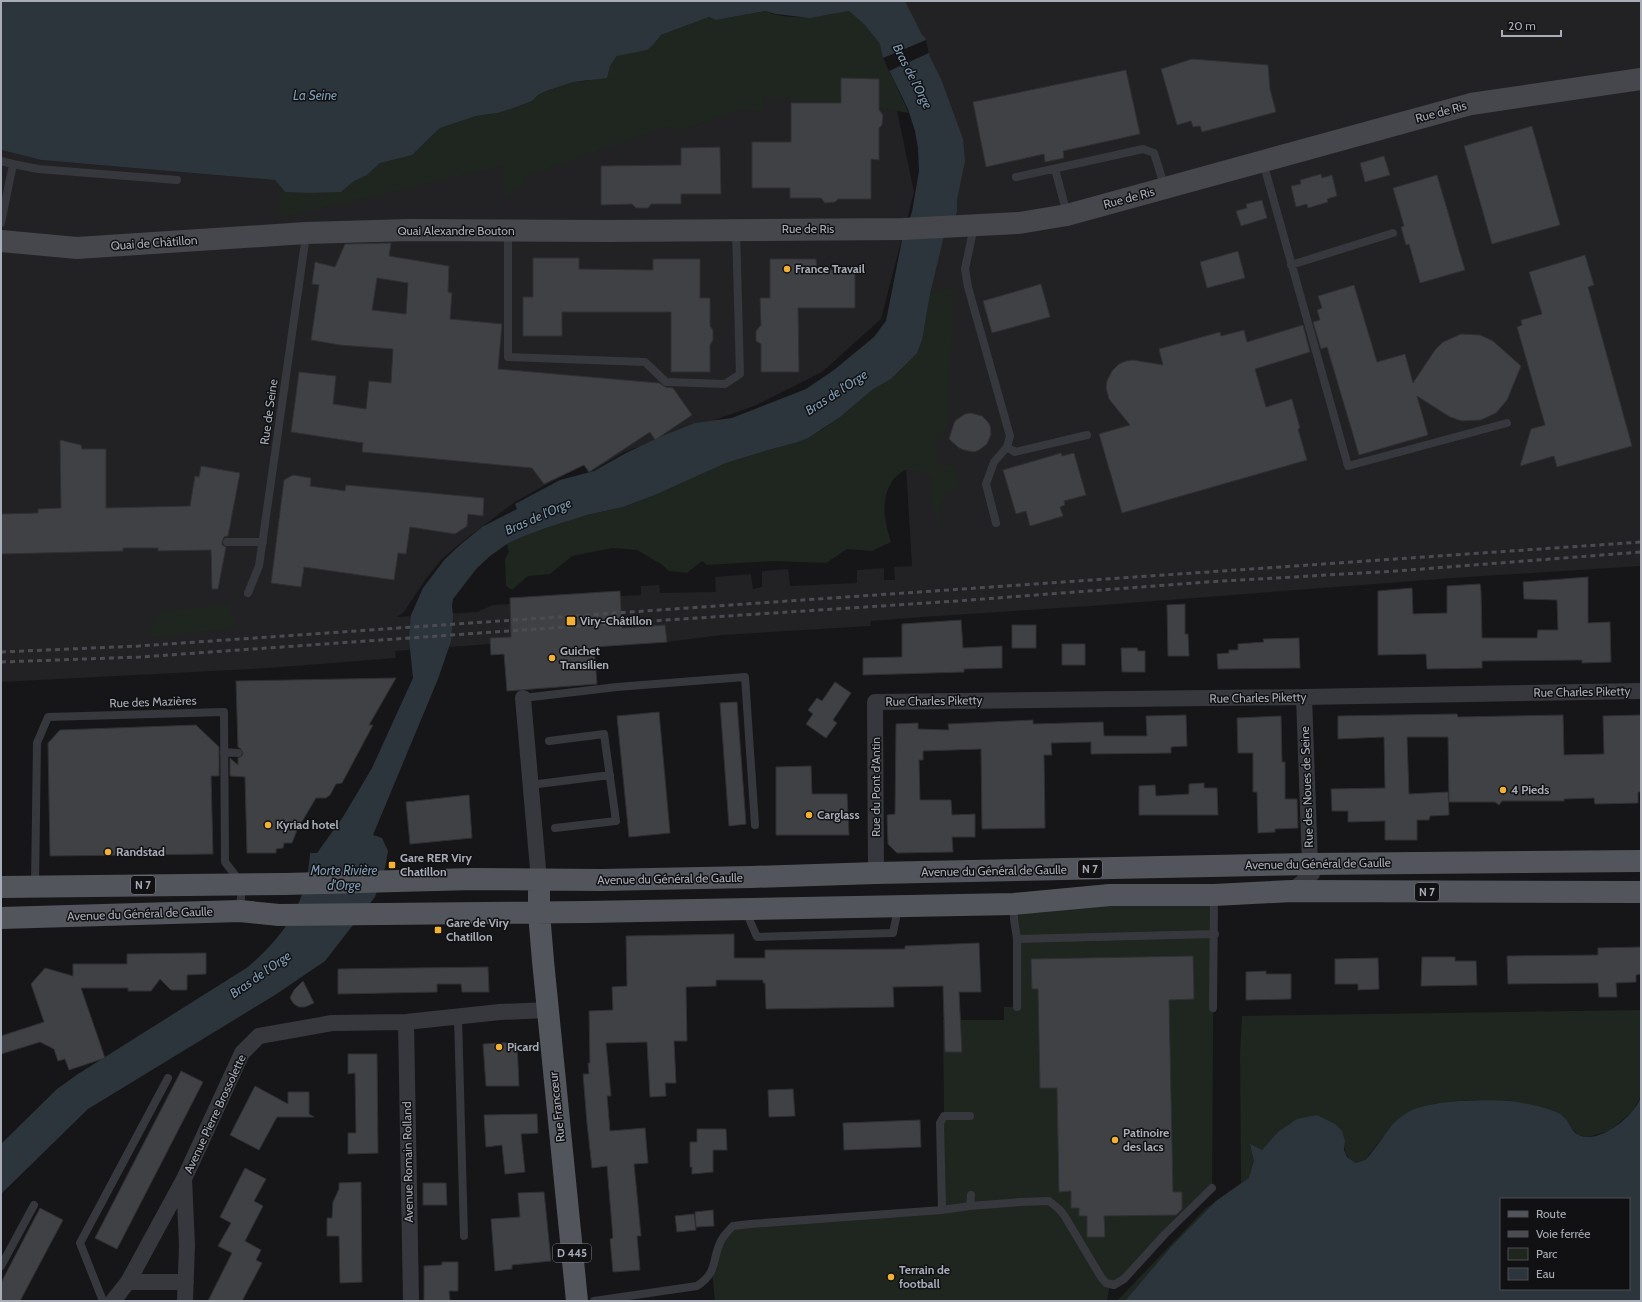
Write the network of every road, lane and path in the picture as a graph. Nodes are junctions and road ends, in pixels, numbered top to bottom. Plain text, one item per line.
1 (1641, 79) edge
2 (1, 161) edge
3 (1263, 161) junction
4 (13, 164) junction
5 (1055, 169) junction
6 (1016, 177) dead end
7 (177, 180) dead end
8 (1166, 188) junction
9 (1067, 215) junction
10 (1, 223) edge
11 (969, 225) junction
12 (736, 230) junction
13 (508, 231) junction
14 (606, 231) joint
15 (306, 233) junction
16 (1393, 233) dead end
17 (1, 241) edge
18 (1291, 265) junction
19 (1507, 423) dead end
20 (1087, 435) dead end
21 (1007, 447) junction
22 (996, 523) dead end
23 (228, 542) dead end
24 (263, 542) junction
25 (248, 593) dead end
26 (1641, 691) edge
27 (1304, 697) junction
28 (523, 698) joint
29 (875, 702) joint
30 (549, 741) dead end
31 (224, 752) junction
32 (238, 753) dead end
33 (610, 776) junction
34 (530, 785) junction
35 (755, 825) dead end
36 (555, 828) dead end
37 (1641, 861) edge
38 (1310, 864) junction
39 (876, 873) junction
40 (539, 880) junction
41 (242, 884) junction
42 (35, 886) junction
43 (1, 887) edge
44 (1292, 891) junction
45 (1641, 892) edge
46 (1214, 895) junction
47 (1014, 904) junction
48 (898, 906) junction
49 (747, 908) junction
50 (240, 911) junction
51 (539, 913) junction
52 (1, 918) edge
53 (1215, 934) junction
54 (1017, 939) junction
55 (1018, 1007) dead end
56 (1213, 1008) dead end
57 (548, 1010) junction
58 (458, 1017) junction
59 (406, 1022) junction
60 (168, 1078) dead end
61 (970, 1116) dead end
62 (184, 1179) junction
63 (1212, 1188) dead end
64 (971, 1195) dead end
65 (34, 1205) dead end
66 (970, 1206) junction
67 (942, 1210) junction
68 (464, 1236) dead end
69 (1, 1266) edge
70 (128, 1282) junction
71 (186, 1282) junction
72 (103, 1301) edge
73 (113, 1301) edge
74 (185, 1301) edge
75 (411, 1301) edge
76 (577, 1301) edge
77 (594, 1301) edge

1 - 3 main road, Rue de Ris
2 - 4 lane
3 - 8 main road, Rue de Ris
3 - 18 lane
4 - 7 lane
4 - 10 lane
5 - 6 lane
5 - 8 lane
5 - 9 lane
8 - 9 main road, Rue de Ris
9 - 11 main road, Rue de Ris
11 - 12 main road, Rue de Ris
11 - 21 lane
12 - 13 lane
12 - 14 main road, Rue de Ris
13 - 14 main road, Quai Alexandre Bouton
13 - 15 main road, Quai Alexandre Bouton
15 - 17 main road, Quai de Châtillon
15 - 24 lane, Rue de Seine
16 - 18 lane
18 - 19 lane
20 - 21 lane
21 - 22 lane
23 - 24 lane
24 - 25 lane, Rue de Seine
26 - 27 street, Rue Charles Piketty
27 - 29 street, Rue Charles Piketty
27 - 38 street, Rue des Noues de Seine
28 - 34 street
28 - 35 lane
29 - 39 street, Rue du Pont d'Antin
30 - 33 lane
31 - 32 lane
31 - 41 lane, Rue des Mazières
31 - 42 lane, Rue des Mazières
33 - 34 lane
33 - 36 lane
34 - 40 street
37 - 38 main road, Avenue du Général de Gaulle / N 7
38 - 39 main road, Avenue du Général de Gaulle / N 7
38 - 44 street, Rue des Noues de Seine
39 - 40 main road, Avenue du Général de Gaulle / N 7
40 - 41 main road, N 7
40 - 51 main road, Rue Francœur
41 - 42 main road, N 7
41 - 50 lane
42 - 43 main road, N 7
44 - 45 main road, N 7
44 - 46 main road, N 7
46 - 47 main road, N 7
46 - 53 lane
47 - 48 main road, N 7
47 - 54 lane
48 - 49 main road, N 7
48 - 49 lane
49 - 51 main road, N 7
50 - 51 main road, Avenue du Général de Gaulle / N 7
50 - 52 main road, Avenue du Général de Gaulle / N 7
51 - 57 main road, Rue Francœur / D 445
53 - 54 lane
53 - 56 lane
54 - 55 lane
57 - 58 street, Avenue Pierre Brossolette
57 - 76 main road, Rue Francœur / D 445
58 - 59 street, Avenue Pierre Brossolette
58 - 68 lane
59 - 62 street, Avenue Pierre Brossolette
59 - 75 street, Avenue Romain Rolland
60 - 72 lane
61 - 67 lane
62 - 70 street, Avenue Pierre Brossolette
62 - 71 street
63 - 66 lane
64 - 66 lane
65 - 69 lane
66 - 67 lane
67 - 77 lane
70 - 71 street
70 - 73 street, Avenue Pierre Brossolette
71 - 74 street

